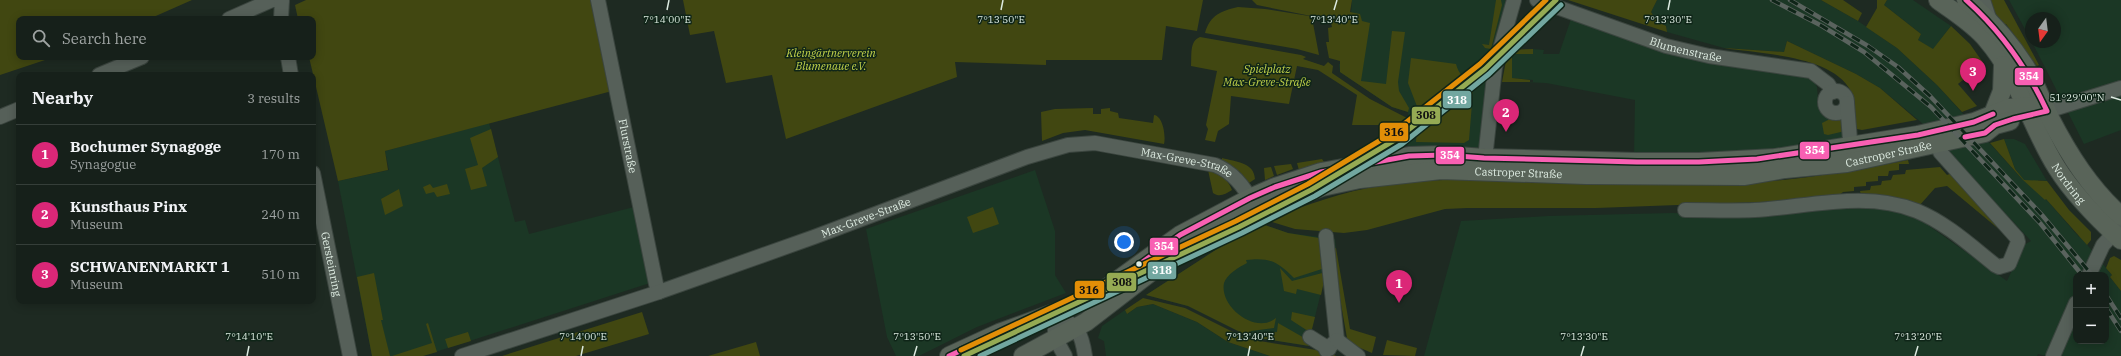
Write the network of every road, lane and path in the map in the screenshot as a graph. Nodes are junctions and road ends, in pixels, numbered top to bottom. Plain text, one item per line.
1 (282, 0) edge
2 (598, 0) edge
3 (1514, 0) edge
4 (1537, 0) edge
5 (1938, 0) edge
6 (1966, 0) edge
7 (1983, 0) edge
8 (236, 16) edge
9 (281, 16) edge
10 (1990, 21) junction
11 (135, 60) edge
12 (289, 60) edge
13 (2003, 63) junction
14 (106, 72) edge
15 (291, 72) edge
16 (2121, 88) edge
17 (1832, 92) junction
18 (1847, 103) junction
19 (2051, 108) junction
20 (16, 110) edge
21 (2027, 111) junction
22 (1993, 114) junction
23 (0, 117) edge
24 (1985, 133) junction
25 (2042, 142) junction
26 (1848, 145) junction
27 (1940, 152) dead end
28 (1484, 164) junction
29 (1815, 165) junction
30 (316, 188) edge
31 (1253, 205) junction
32 (1685, 210) dead end
33 (2121, 216) edge
34 (2118, 233) edge
35 (1326, 236) dead end
36 (2090, 272) edge
37 (659, 292) junction
38 (2074, 308) edge
39 (1056, 313) junction
40 (1077, 327) junction
41 (1310, 337) dead end
42 (1055, 338) junction
43 (1331, 347) junction
44 (350, 356) edge
45 (462, 356) edge
46 (949, 356) edge
47 (1023, 356) edge
48 (1065, 356) edge
49 (1085, 356) edge
50 (1358, 356) edge
51 (2053, 356) edge

1 - 8 street
1 - 9 street
2 - 37 street, Flurstraße
3 - 28 street
4 - 17 street, Blumenstraße
5 - 13 main road, Nordring
6 - 10 main road, Nordring
7 - 10 street
10 - 19 main road, Nordring
11 - 14 street
12 - 15 street
13 - 21 main road, Nordring
13 - 22 main road
16 - 19 street
17 - 18 street, Blumenstraße
17 - 18 street
18 - 26 street
19 - 21 main road
19 - 33 main road, Nordring
20 - 23 street
21 - 22 main road, Castroper Straße
21 - 24 main road, Castroper Straße
21 - 25 main road, Nordring
22 - 26 main road, Castroper Straße
24 - 25 main road
24 - 29 main road, Castroper Straße
25 - 34 main road, Nordring
26 - 28 main road, Castroper Straße
26 - 29 street
27 - 32 street, Castroper Straße
28 - 29 main road, Castroper Straße
28 - 31 main road, Castroper Straße
30 - 44 street, Gersteinring
31 - 37 street, Max-Greve-Straße
31 - 39 main road, Castroper Straße
31 - 40 main road, Castroper Straße
34 - 36 street
35 - 43 street
37 - 45 street, Max-Greve-Straße
38 - 51 street
39 - 40 street
39 - 42 street
39 - 46 main road, Castroper Straße
40 - 42 main road, Castroper Straße
40 - 49 street
41 - 43 street
42 - 47 main road, Castroper Straße
42 - 48 street
43 - 50 street

